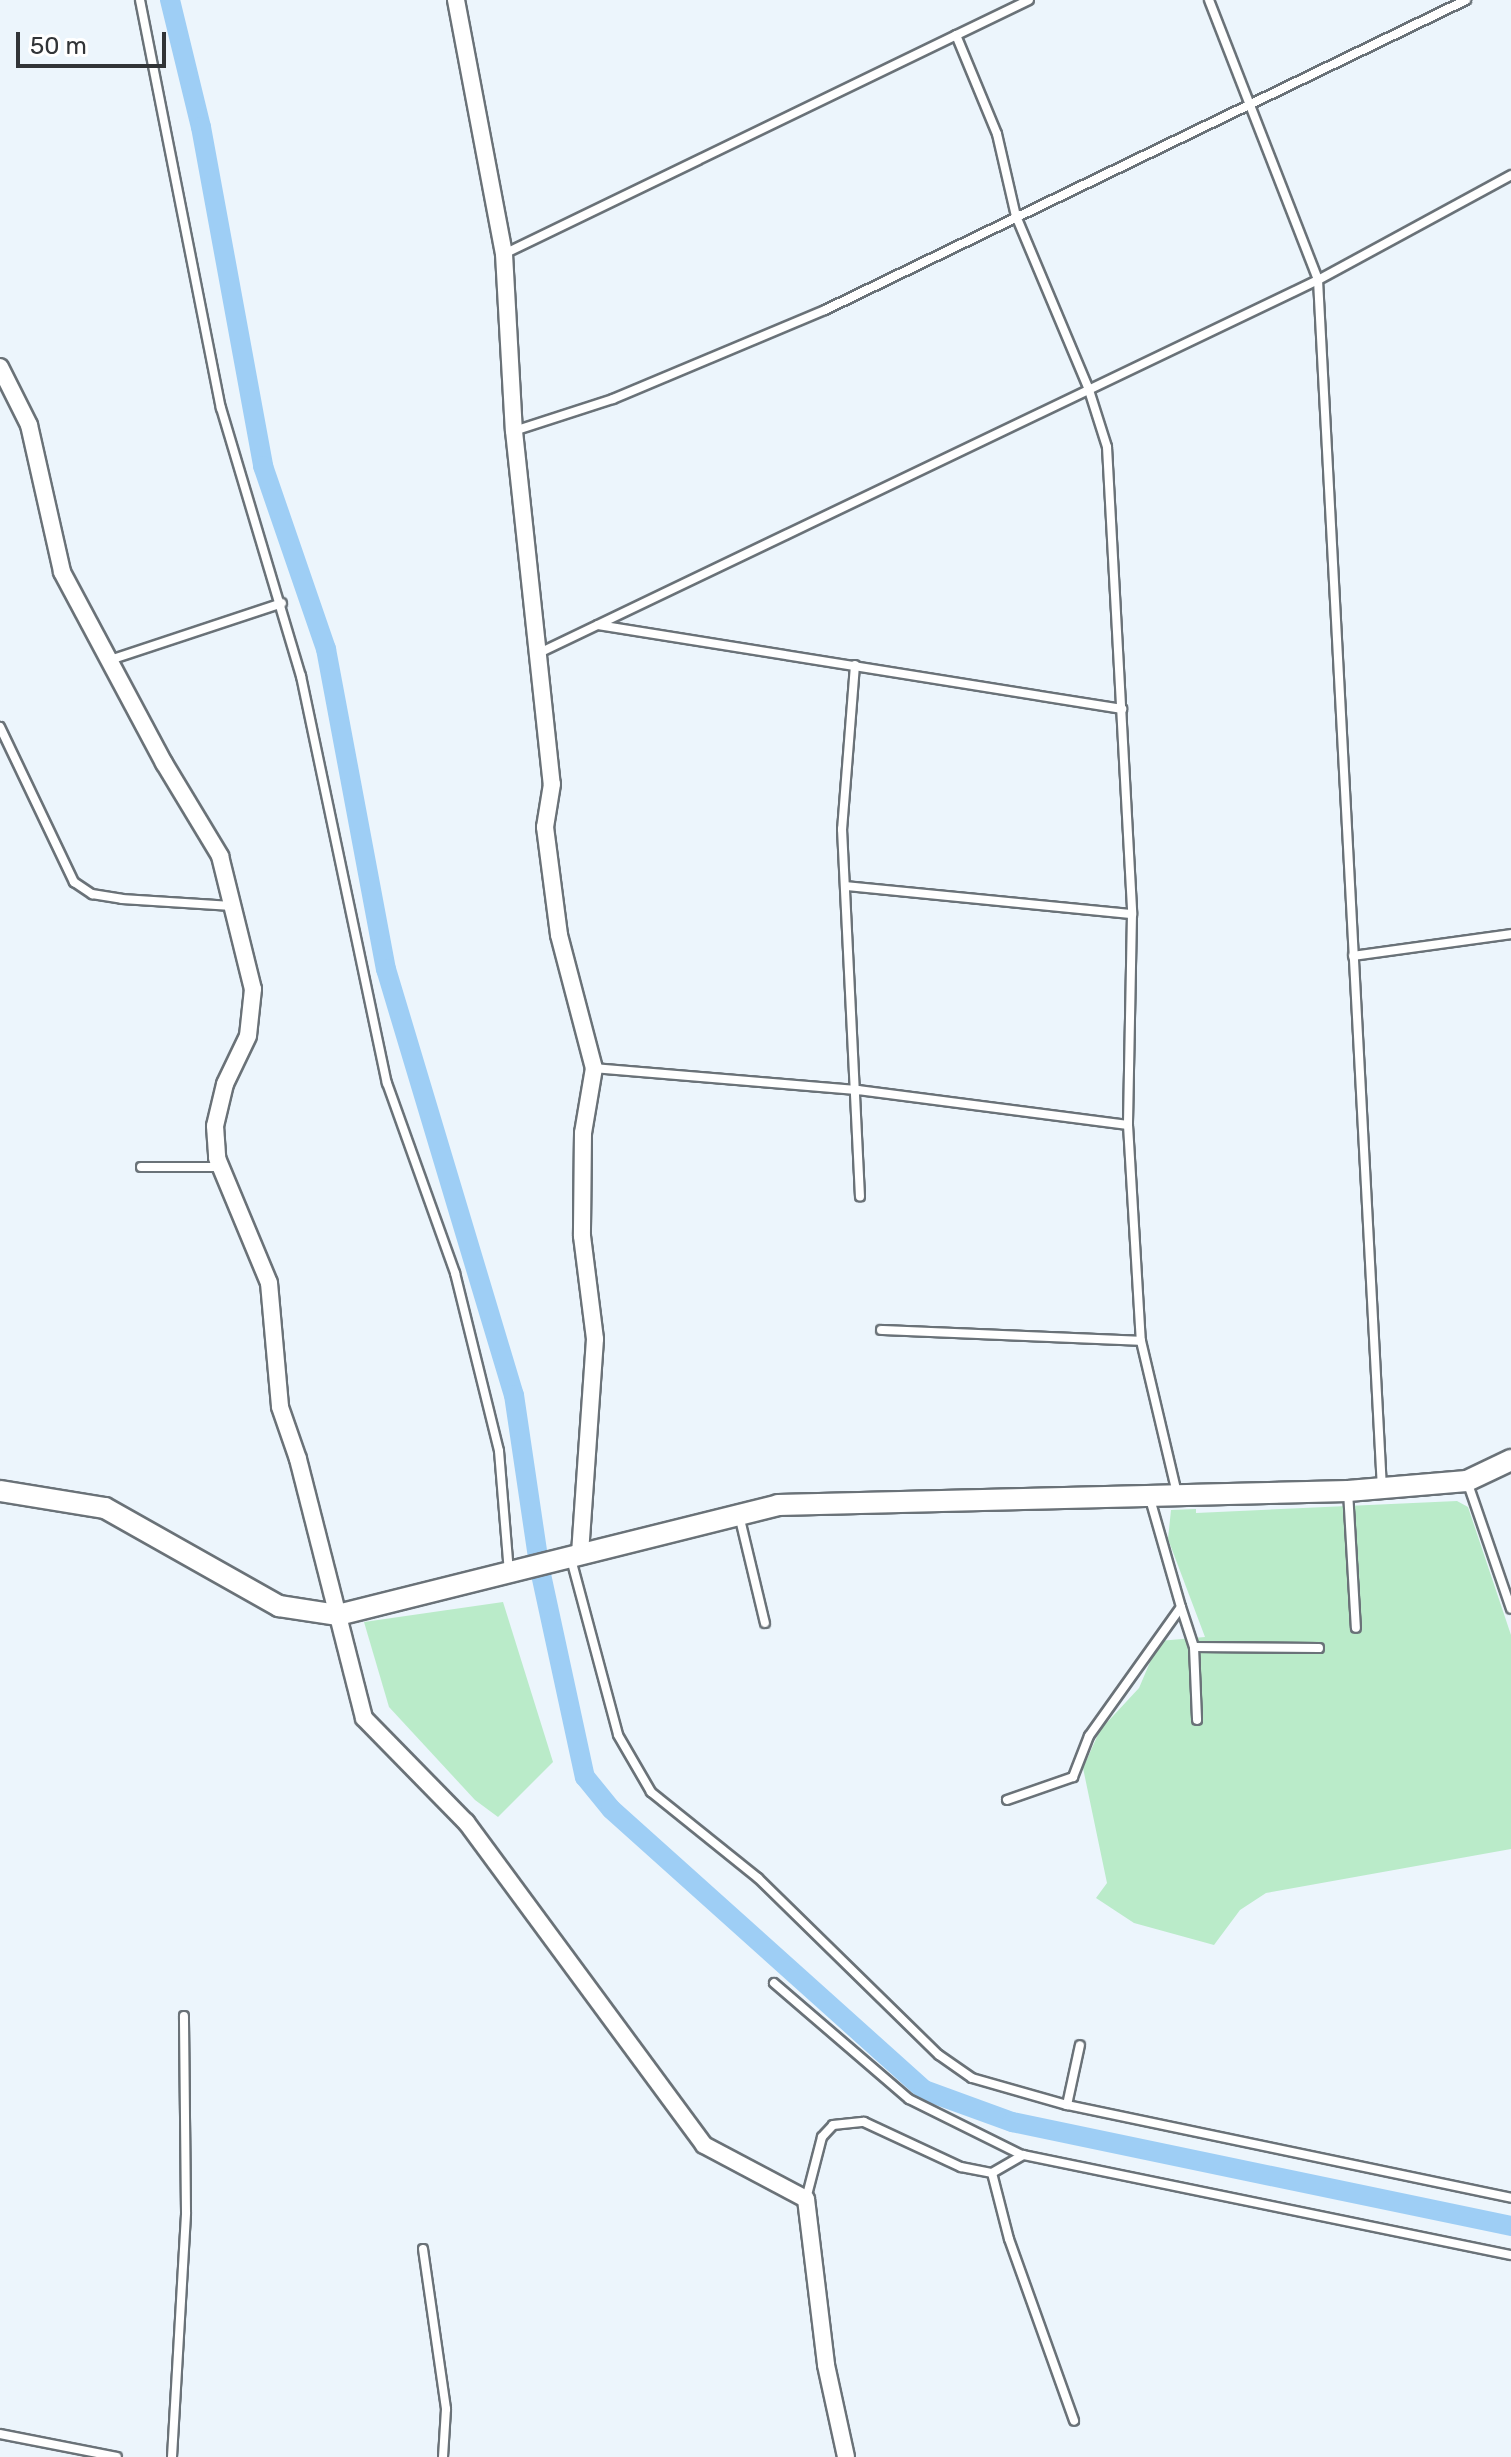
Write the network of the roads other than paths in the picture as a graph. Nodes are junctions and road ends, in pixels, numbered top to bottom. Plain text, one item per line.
1 (140, 0) edge
2 (456, 0) edge
3 (1029, 0) edge
4 (1209, 0) edge
5 (1466, 0) edge
6 (956, 35) junction
7 (1253, 104) junction
8 (1511, 175) edge
9 (1016, 216) junction
10 (504, 254) junction
11 (1318, 280) junction
12 (0, 367) edge
13 (1088, 387) junction
14 (514, 431) junction
15 (282, 603) junction
16 (597, 624) junction
17 (536, 654) junction
18 (110, 660) junction
19 (855, 665) junction
20 (1122, 709) junction
21 (0, 727) edge
22 (846, 886) junction
23 (232, 906) junction
24 (1132, 914) junction
25 (1511, 934) edge
26 (1353, 956) junction
27 (594, 1068) junction
28 (858, 1090) junction
29 (1128, 1125) junction
30 (141, 1167) dead end
31 (220, 1167) junction
32 (860, 1197) dead end
33 (881, 1330) dead end
34 (1141, 1341) junction
35 (1511, 1460) edge
36 (1467, 1481) junction
37 (1382, 1488) junction
38 (0, 1491) edge
39 (1348, 1491) junction
40 (1178, 1497) junction
41 (1150, 1498) junction
42 (738, 1514) junction
43 (575, 1554) junction
44 (509, 1572) junction
45 (1181, 1607) junction
46 (1511, 1609) edge
47 (338, 1615) junction
48 (765, 1623) dead end
49 (1356, 1628) dead end
50 (1194, 1647) junction
51 (1319, 1648) dead end
52 (1197, 1720) dead end
53 (1007, 1800) dead end
54 (774, 1983) dead end
55 (184, 2016) dead end
56 (1080, 2045) dead end
57 (1067, 2105) junction
58 (1023, 2155) junction
59 (992, 2173) junction
60 (1511, 2198) edge
61 (806, 2199) junction
62 (423, 2249) dead end
63 (1511, 2255) edge
64 (1074, 2421) dead end
65 (0, 2434) edge
66 (117, 2457) edge
67 (172, 2457) edge
68 (443, 2457) edge
69 (846, 2457) edge

1 - 15 lane
2 - 10 street
3 - 6 lane
4 - 7 lane
5 - 7 lane
6 - 9 lane
6 - 10 lane
7 - 9 lane
7 - 11 lane
8 - 11 lane
9 - 13 lane
9 - 14 lane
10 - 14 street
11 - 13 lane
11 - 26 lane
12 - 18 street
13 - 16 lane
13 - 20 lane
14 - 17 street
15 - 18 lane
15 - 44 lane
16 - 17 lane
16 - 19 lane
17 - 27 street
18 - 23 street
19 - 20 lane
19 - 22 lane
20 - 24 lane
21 - 23 lane
22 - 24 lane
22 - 28 lane
23 - 31 street
24 - 29 lane
25 - 26 lane
26 - 37 lane
27 - 28 lane
27 - 43 street
28 - 29 lane
28 - 32 lane
29 - 34 lane
30 - 31 lane
31 - 47 street
33 - 34 lane
34 - 40 lane
35 - 36 street
36 - 37 street
36 - 46 lane
37 - 39 street
38 - 47 street
39 - 40 street
39 - 49 lane
40 - 41 street
41 - 42 street
41 - 45 lane
42 - 43 street
42 - 48 lane
43 - 44 street
43 - 57 lane
44 - 47 street
45 - 50 lane
45 - 53 lane
47 - 61 street
50 - 51 lane
50 - 52 lane
54 - 58 lane
55 - 67 lane
56 - 57 lane
57 - 60 lane
58 - 59 lane
58 - 63 lane
59 - 61 lane
59 - 64 lane
61 - 69 street
62 - 68 lane
65 - 66 lane

